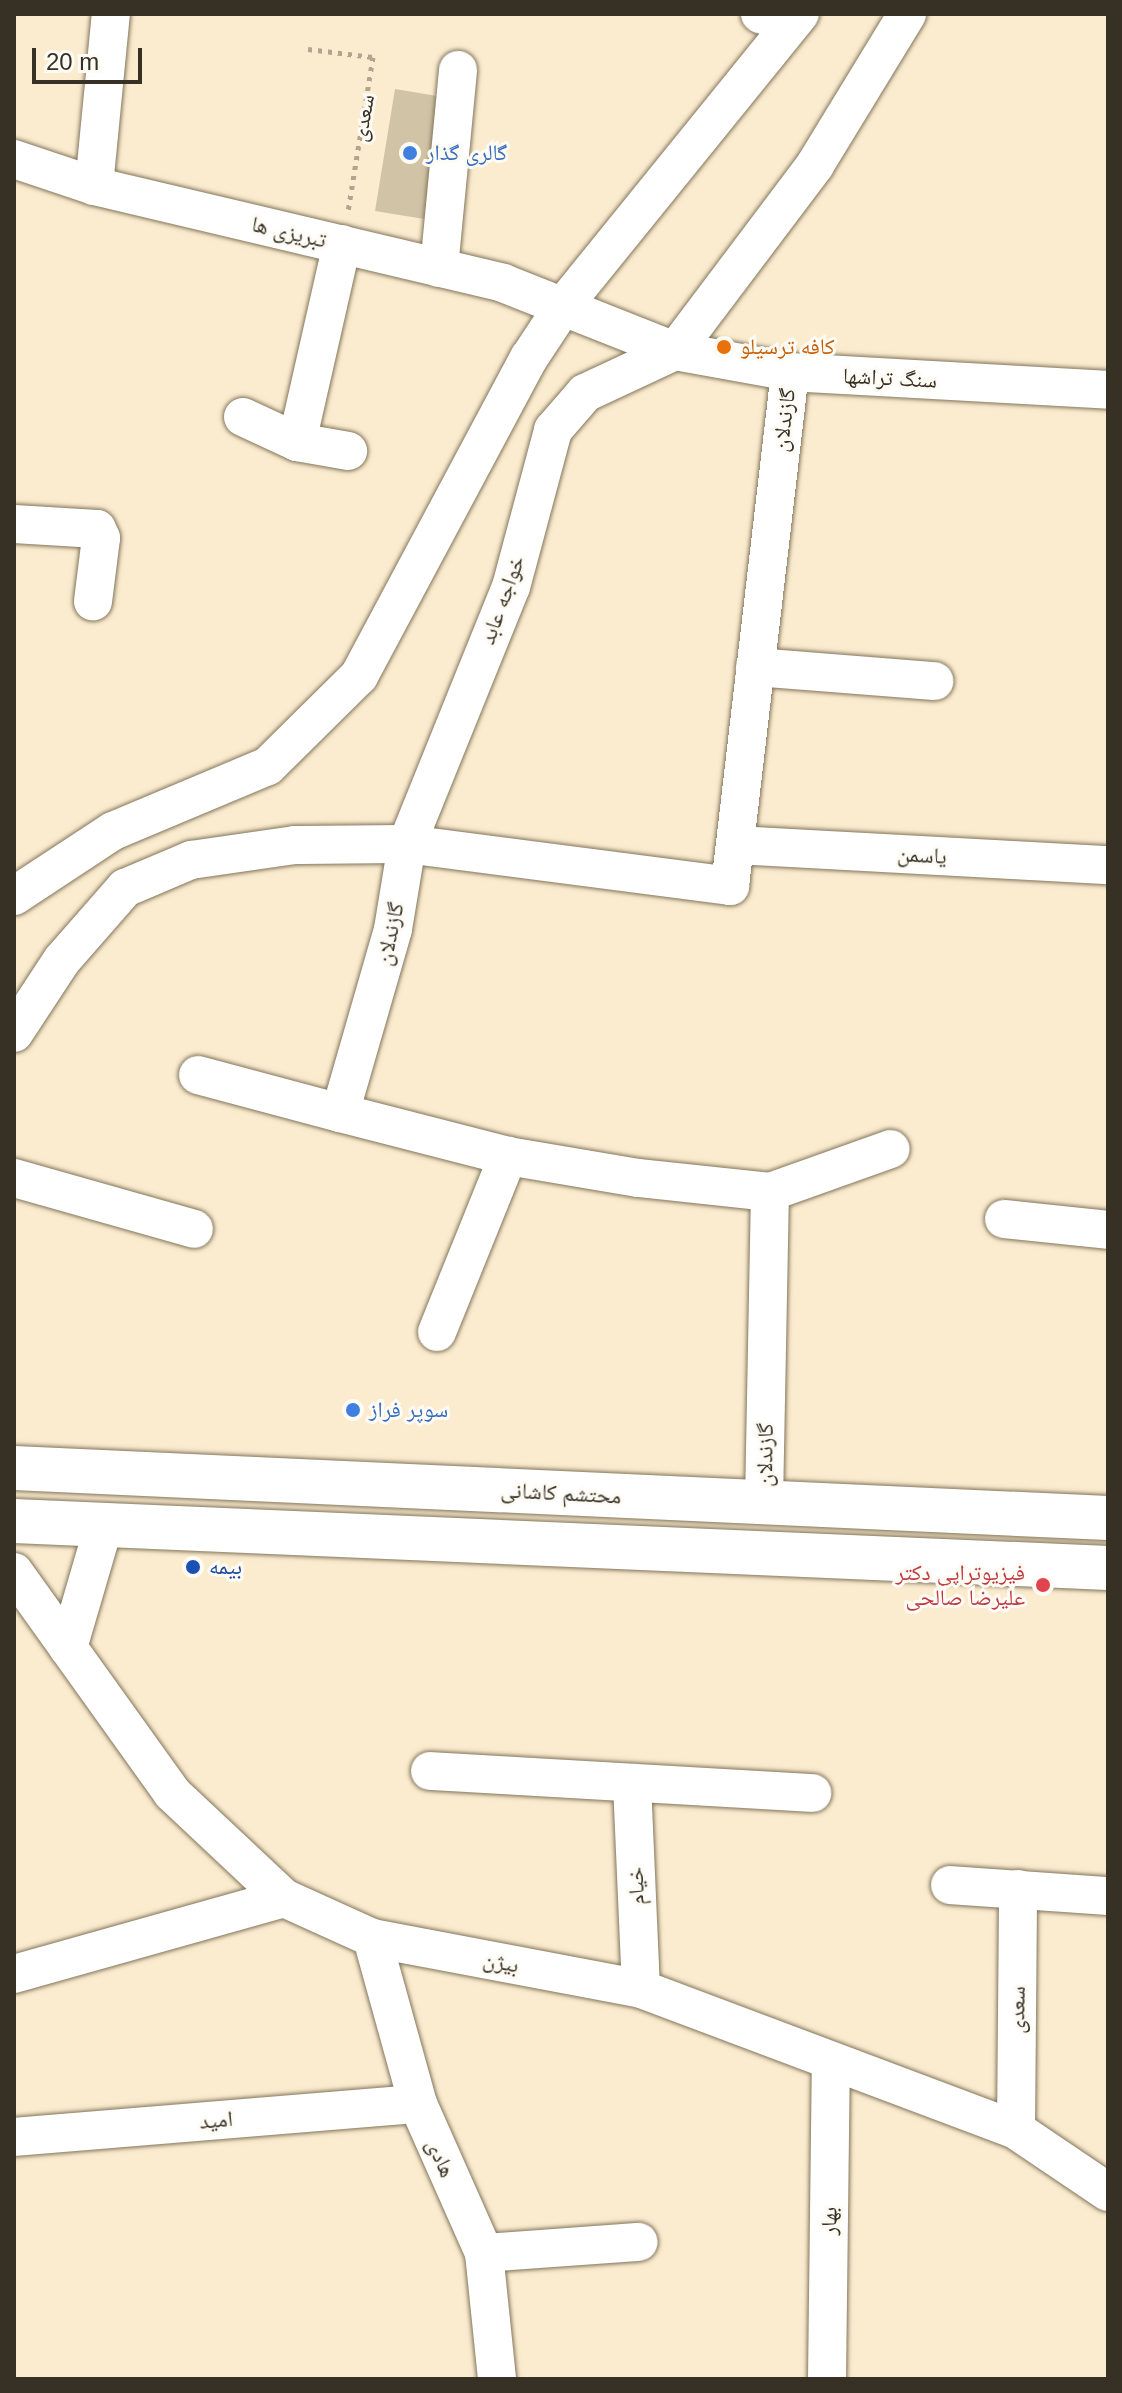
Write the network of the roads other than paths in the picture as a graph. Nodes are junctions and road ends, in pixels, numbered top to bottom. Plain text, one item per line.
1 (111, 14) edge
2 (800, 14) edge
3 (907, 14) edge
4 (458, 70) dead end
5 (14, 159) edge
6 (94, 186) junction
7 (342, 244) junction
8 (439, 268) junction
9 (564, 305) junction
10 (675, 351) junction
11 (790, 372) junction
12 (1108, 390) edge
13 (243, 417) dead end
14 (297, 442) junction
15 (348, 451) dead end
16 (14, 524) edge
17 (93, 601) dead end
18 (755, 667) junction
19 (934, 681) dead end
20 (407, 844) junction
21 (736, 845) junction
22 (1108, 865) edge
23 (14, 896) edge
24 (14, 1033) edge
25 (198, 1075) dead end
26 (340, 1113) junction
27 (891, 1149) dead end
28 (508, 1156) junction
29 (14, 1178) edge
30 (770, 1192) junction
31 (1004, 1219) dead end
32 (194, 1229) dead end
33 (1108, 1230) edge
34 (437, 1332) dead end
35 (14, 1468) edge
36 (764, 1503) junction
37 (1108, 1518) edge
38 (14, 1521) edge
39 (104, 1525) junction
40 (1108, 1568) edge
41 (14, 1572) edge
42 (68, 1648) junction
43 (430, 1771) dead end
44 (632, 1783) junction
45 (812, 1793) dead end
46 (950, 1885) dead end
47 (1018, 1889) junction
48 (1108, 1896) edge
49 (284, 1898) junction
50 (372, 1938) junction
51 (14, 1974) edge
52 (641, 1989) junction
53 (831, 2064) junction
54 (418, 2104) junction
55 (1016, 2130) junction
56 (14, 2137) edge
57 (1108, 2192) edge
58 (639, 2242) dead end
59 (484, 2253) junction
60 (497, 2379) edge
61 (827, 2379) edge

1 - 6 street
2 - 9 street
3 - 10 street, خواجه عابد
4 - 8 street
5 - 6 street, تبریزی ها
6 - 7 street, تبریزی ها
7 - 8 street, تبریزی ها
7 - 14 street
8 - 9 street, تبریزی ها
9 - 10 street, تبریزی ها
9 - 23 street
10 - 11 street, سنگ تراشها
10 - 20 street, خواجه عابد
11 - 12 street, سنگ تراشها
11 - 18 street, گازندلان
13 - 14 street
14 - 15 street
16 - 17 street
18 - 19 street
18 - 21 street, گازندلان
20 - 21 street, گازندلان
20 - 24 street
20 - 26 street, گازندلان
21 - 22 street, یاسمن
25 - 26 street
26 - 28 street
27 - 30 street
28 - 30 street
28 - 34 street
29 - 32 street
30 - 36 street, گازندلان
31 - 33 street
35 - 36 main road, محتشم کاشانی
36 - 37 main road, محتشم کاشانی
38 - 39 main road
39 - 40 main road
39 - 42 street
41 - 42 street, بیژن
42 - 49 street, بیژن
43 - 44 street
44 - 45 street
44 - 52 street, خیام
46 - 47 street
47 - 48 street
47 - 55 street, سعدی
49 - 50 street, بیژن
49 - 51 street
50 - 52 street, بیژن
50 - 54 street, هادی
52 - 53 street, بیژن
53 - 55 street, بیژن
53 - 61 street, بهار
54 - 56 street, امید
54 - 59 street, هادی
55 - 57 street, بیژن
58 - 59 street
59 - 60 street, هادی

